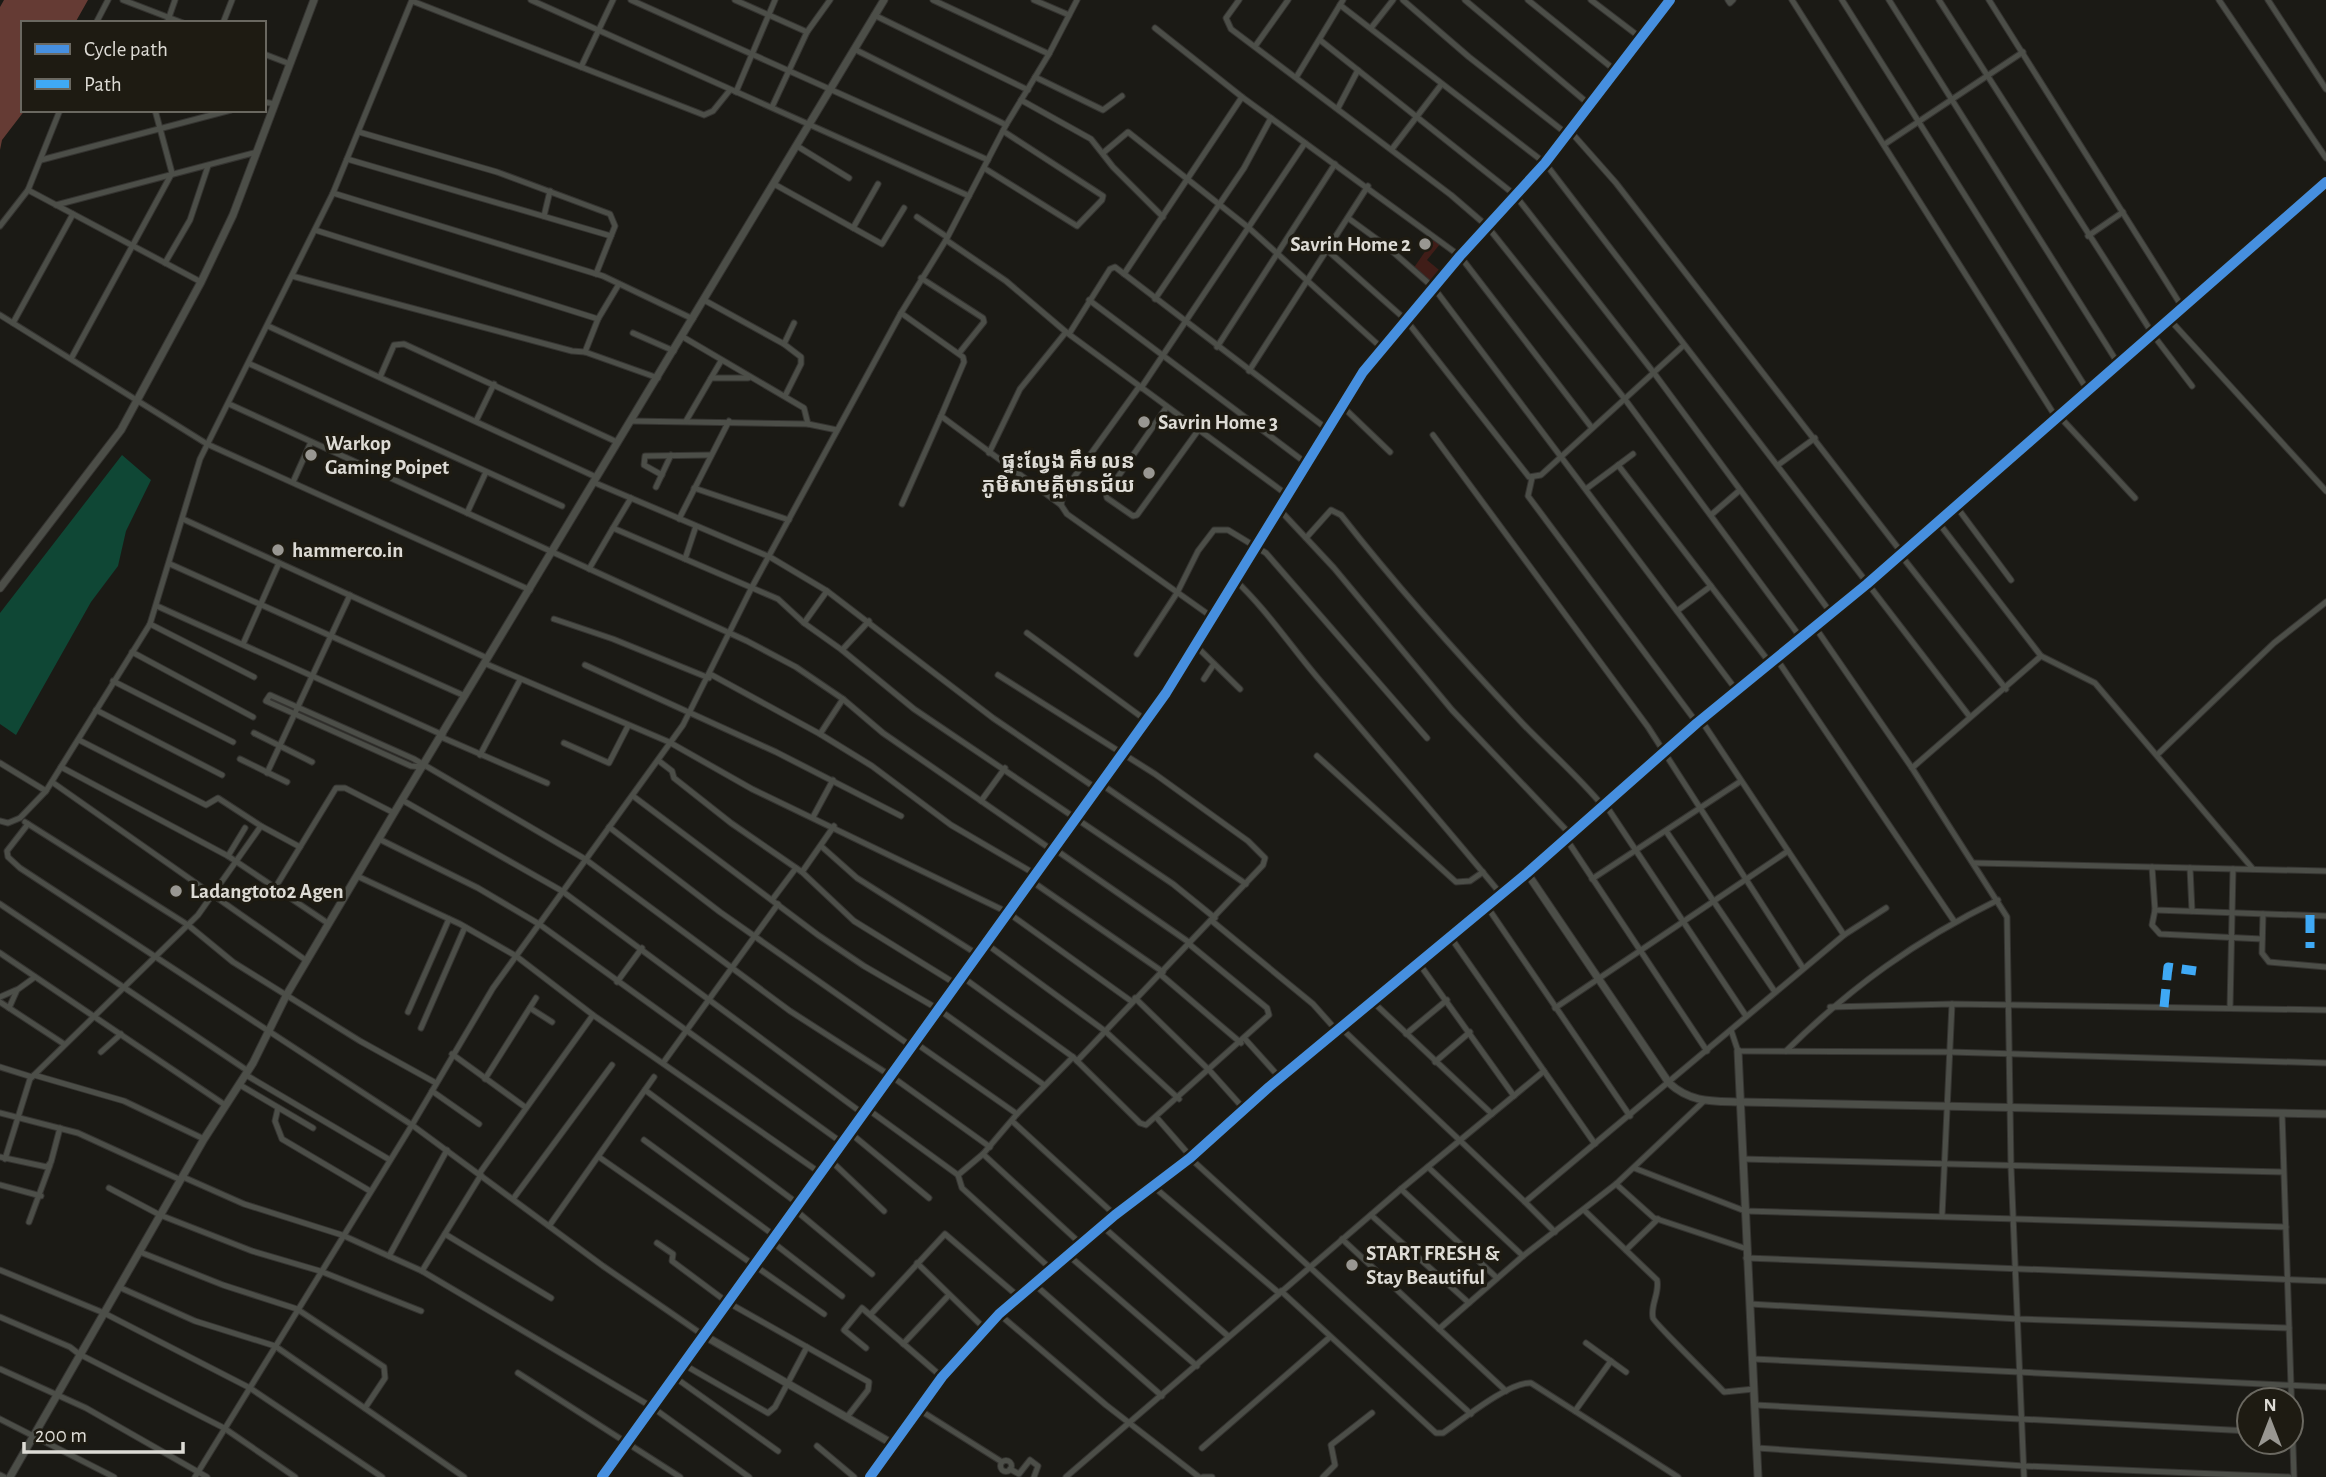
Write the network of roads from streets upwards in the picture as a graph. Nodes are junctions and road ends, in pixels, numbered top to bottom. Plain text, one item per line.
1 (108, 0) edge
2 (123, 0) edge
3 (176, 0) edge
4 (232, 0) edge
5 (314, 0) edge
6 (412, 0) edge
7 (531, 0) edge
8 (613, 0) edge
9 (631, 0) edge
10 (735, 0) edge
11 (775, 0) edge
12 (830, 0) edge
13 (884, 0) edge
14 (933, 0) edge
15 (1034, 0) edge
16 (1077, 0) edge
17 (1239, 0) edge
18 (1288, 0) edge
19 (1393, 0) edge
20 (1404, 0) edge
21 (1465, 0) edge
22 (1528, 0) edge
23 (1591, 0) edge
24 (1670, 0) edge
25 (1728, 0) edge
26 (1734, 0) edge
27 (1791, 0) edge
28 (1842, 0) edge
29 (1889, 0) edge
30 (1939, 0) edge
31 (1989, 0) edge
32 (2219, 0) edge
33 (2268, 0) edge
34 (1342, 3) edge
35 (769, 15) junction
36 (874, 15) junction
37 (1069, 15) junction
38 (168, 20) edge
39 (97, 21) edge
40 (224, 21) edge
41 (1155, 28) dead end
42 (1371, 28) junction
43 (598, 30) junction
44 (807, 32) junction
45 (1641, 38) junction
46 (1320, 40) junction
47 (1255, 46) junction
48 (854, 49) junction
49 (2023, 52) junction
50 (752, 54) junction
51 (1049, 54) junction
52 (266, 55) edge
53 (290, 64) junction
54 (581, 67) junction
55 (788, 70) junction
56 (1358, 70) junction
57 (1616, 71) junction
58 (1297, 76) junction
59 (1987, 76) junction
60 (1035, 77) junction
61 (1441, 85) junction
62 (832, 88) junction
63 (2326, 89) edge
64 (1028, 90) junction
65 (733, 91) junction
66 (1122, 96) dead end
67 (1242, 97) junction
68 (1021, 100) junction
69 (1951, 100) junction
70 (266, 102) edge
71 (275, 104) junction
72 (1590, 104) junction
73 (772, 107) junction
74 (1338, 108) junction
75 (59, 112) edge
76 (156, 112) edge
77 (224, 112) edge
78 (1417, 116) junction
79 (1271, 118) junction
80 (1918, 122) junction
81 (811, 123) junction
82 (1004, 128) junction
83 (161, 129) junction
84 (359, 132) junction
85 (1569, 133) junction
86 (1305, 143) junction
87 (1885, 144) junction
88 (797, 146) junction
89 (1392, 149) junction
90 (257, 152) junction
91 (1103, 153) junction
92 (2326, 158) edge
93 (347, 159) junction
94 (41, 160) junction
95 (988, 160) junction
96 (1545, 163) junction
97 (1335, 164) junction
98 (208, 166) junction
99 (984, 168) junction
100 (172, 173) junction
101 (849, 178) dead end
102 (1188, 181) junction
103 (2326, 182) edge
104 (774, 184) junction
105 (878, 184) dead end
106 (1368, 186) junction
107 (28, 190) junction
108 (550, 191) junction
109 (333, 193) junction
110 (1515, 195) junction
111 (969, 196) junction
112 (56, 205) junction
113 (1219, 205) junction
114 (904, 208) dead end
115 (2123, 212) junction
116 (73, 214) junction
117 (544, 216) junction
118 (917, 217) dead end
119 (1163, 217) junction
120 (1348, 218) junction
121 (0, 226) edge
122 (1487, 226) junction
123 (853, 228) junction
124 (1249, 228) junction
125 (315, 230) junction
126 (611, 236) junction
127 (2088, 236) junction
128 (946, 238) junction
129 (135, 247) junction
130 (1327, 250) junction
131 (1279, 254) junction
132 (1460, 256) junction
133 (165, 263) junction
134 (596, 274) junction
135 (1124, 274) junction
136 (292, 276) junction
137 (921, 278) junction
138 (1309, 281) junction
139 (201, 282) junction
140 (619, 284) junction
141 (1434, 288) junction
142 (1155, 299) junction
143 (704, 300) junction
144 (1089, 300) junction
145 (2184, 310) junction
146 (901, 313) junction
147 (0, 314) edge
148 (598, 319) junction
149 (693, 319) junction
150 (1406, 320) junction
151 (2171, 321) junction
152 (1183, 322) junction
153 (13, 323) junction
154 (794, 323) dead end
155 (268, 326) junction
156 (1068, 333) junction
157 (633, 334) dead end
158 (2154, 336) junction
159 (682, 337) junction
160 (784, 344) junction
161 (1684, 345) junction
162 (1217, 347) junction
163 (1384, 350) junction
164 (674, 351) junction
165 (585, 352) junction
166 (960, 352) junction
167 (1162, 355) junction
168 (72, 357) junction
169 (721, 360) junction
170 (250, 364) junction
171 (2119, 365) junction
172 (1249, 371) junction
173 (1654, 373) junction
174 (380, 377) junction
175 (711, 377) junction
176 (749, 377) junction
177 (658, 378) junction
178 (494, 383) junction
179 (2192, 386) dead end
180 (1140, 388) junction
181 (2089, 392) junction
182 (785, 396) junction
183 (1625, 398) junction
184 (137, 402) junction
185 (229, 404) junction
186 (1342, 406) junction
187 (1166, 408) junction
188 (942, 416) junction
189 (2058, 418) junction
190 (476, 421) junction
191 (630, 421) junction
192 (686, 421) junction
193 (729, 421) junction
194 (808, 424) junction
195 (1592, 428) junction
196 (1328, 429) junction
197 (837, 430) junction
198 (1197, 432) junction
199 (1433, 435) dead end
200 (1815, 438) junction
201 (311, 442) junction
202 (617, 442) junction
203 (207, 444) junction
204 (1390, 452) dead end
205 (989, 453) junction
206 (1633, 454) dead end
207 (671, 455) junction
208 (711, 455) junction
209 (1561, 456) junction
210 (1306, 463) junction
211 (1618, 465) junction
212 (1778, 465) junction
213 (486, 472) junction
214 (662, 475) junction
215 (1532, 478) junction
216 (595, 479) junction
217 (293, 482) junction
218 (656, 487) dead end
219 (694, 488) junction
220 (1586, 489) junction
221 (1740, 490) junction
222 (2326, 491) edge
223 (1286, 495) junction
224 (631, 498) junction
225 (2135, 498) dead end
226 (902, 504) dead end
227 (1061, 505) junction
228 (562, 506) dead end
229 (1956, 506) junction
230 (1278, 508) junction
231 (467, 513) junction
232 (1711, 515) junction
233 (183, 519) junction
234 (679, 519) junction
235 (789, 520) junction
236 (1938, 522) junction
237 (696, 526) junction
238 (613, 528) junction
239 (1306, 538) junction
240 (1256, 544) junction
241 (554, 551) junction
242 (1901, 554) junction
243 (769, 557) junction
244 (685, 559) junction
245 (279, 563) junction
246 (170, 564) junction
247 (589, 569) junction
248 (1234, 579) junction
249 (2011, 580) dead end
250 (1867, 584) junction
251 (1711, 586) junction
252 (752, 587) junction
253 (0, 588) edge
254 (530, 590) junction
255 (827, 591) junction
256 (1177, 593) junction
257 (350, 595) junction
258 (2326, 602) edge
259 (261, 604) junction
260 (157, 606) junction
261 (1677, 611) junction
262 (1831, 613) junction
263 (1212, 617) junction
264 (554, 619) dead end
265 (869, 621) junction
266 (804, 623) junction
267 (150, 624) junction
268 (1815, 627) junction
269 (731, 633) junction
270 (1027, 633) dead end
271 (331, 636) junction
272 (1801, 638) junction
273 (243, 644) junction
274 (1195, 645) junction
275 (842, 650) junction
276 (132, 652) junction
277 (1138, 654) dead end
278 (2041, 656) junction
279 (486, 660) junction
280 (1773, 661) junction
281 (1214, 664) junction
282 (585, 665) dead end
283 (998, 675) dead end
284 (312, 676) junction
285 (709, 676) junction
286 (254, 677) dead end
287 (1203, 679) dead end
288 (520, 680) junction
289 (113, 681) junction
290 (2006, 689) junction
291 (1240, 690) dead end
292 (1737, 691) junction
293 (465, 696) junction
294 (843, 699) junction
295 (96, 710) junction
296 (296, 711) junction
297 (689, 712) junction
298 (253, 717) dead end
299 (1970, 717) junction
300 (1147, 721) junction
301 (1699, 722) junction
302 (628, 726) junction
303 (254, 733) dead end
304 (820, 734) junction
305 (442, 736) junction
306 (1427, 738) dead end
307 (79, 740) junction
308 (233, 741) dead end
309 (669, 742) junction
310 (564, 743) dead end
311 (280, 746) junction
312 (1123, 753) junction
313 (1664, 753) junction
314 (2158, 754) junction
315 (480, 755) junction
316 (1317, 756) dead end
317 (240, 759) dead end
318 (659, 761) junction
319 (312, 762) dead end
320 (0, 763) edge
321 (61, 767) junction
322 (424, 767) junction
323 (1005, 768) junction
324 (1912, 768) junction
325 (267, 773) junction
326 (222, 775) dead end
327 (833, 780) junction
328 (1741, 781) junction
329 (52, 782) junction
330 (287, 782) dead end
331 (547, 783) dead end
332 (1099, 786) junction
333 (46, 791) junction
334 (633, 796) junction
335 (402, 800) junction
336 (981, 801) junction
337 (1603, 804) junction
338 (1699, 809) junction
339 (394, 813) junction
340 (901, 816) dead end
341 (813, 817) junction
342 (1077, 817) junction
343 (20, 818) junction
344 (0, 821) edge
345 (28, 824) junction
346 (261, 826) junction
347 (834, 826) junction
348 (609, 827) junction
349 (244, 828) dead end
350 (1667, 831) junction
351 (1567, 835) junction
352 (379, 839) junction
353 (821, 846) junction
354 (300, 847) junction
355 (1053, 849) junction
356 (1788, 851) junction
357 (1635, 852) junction
358 (228, 856) junction
359 (585, 859) junction
360 (236, 861) junction
361 (1974, 863) junction
362 (2152, 867) junction
363 (2190, 868) junction
364 (2233, 869) junction
365 (2253, 869) junction
366 (799, 870) junction
367 (2326, 871) edge
368 (1483, 872) junction
369 (1527, 873) junction
370 (357, 876) junction
371 (1032, 877) junction
372 (1592, 879) junction
373 (1748, 879) junction
374 (1246, 884) junction
375 (275, 888) junction
376 (562, 891) junction
377 (1500, 893) junction
378 (212, 896) junction
379 (1998, 900) junction
380 (775, 902) junction
381 (1712, 902) junction
382 (0, 904) edge
383 (1486, 905) junction
384 (1886, 908) dead end
385 (2155, 910) junction
386 (2192, 911) junction
387 (1007, 912) junction
388 (2231, 912) junction
389 (2263, 914) junction
390 (2326, 916) edge
391 (449, 919) junction
392 (1214, 920) junction
393 (1683, 921) junction
394 (1954, 922) junction
395 (329, 923) junction
396 (539, 924) junction
397 (188, 925) junction
398 (465, 927) junction
399 (1449, 935) junction
400 (1844, 935) junction
401 (755, 936) junction
402 (2230, 936) junction
403 (2262, 939) junction
404 (985, 943) junction
405 (1190, 944) junction
406 (642, 948) junction
407 (1640, 952) junction
408 (0, 953) edge
409 (977, 954) junction
410 (155, 956) junction
411 (516, 956) junction
412 (1418, 961) junction
413 (308, 962) junction
414 (2326, 967) edge
415 (732, 968) junction
416 (1803, 968) junction
417 (1161, 973) junction
418 (961, 976) junction
419 (35, 977) junction
420 (1599, 980) junction
421 (617, 982) junction
422 (956, 984) junction
423 (124, 985) junction
424 (16, 990) junction
425 (1774, 992) junction
426 (287, 994) junction
427 (0, 997) edge
428 (536, 998) dead end
429 (1133, 999) junction
430 (1447, 1000) junction
431 (708, 1001) junction
432 (1372, 1001) junction
433 (0, 1002) edge
434 (1952, 1004) junction
435 (2007, 1004) junction
436 (1830, 1007) junction
437 (9, 1008) junction
438 (530, 1008) junction
439 (1555, 1008) junction
440 (2230, 1008) junction
441 (938, 1009) junction
442 (2326, 1010) edge
443 (408, 1012) dead end
444 (593, 1015) junction
445 (94, 1016) junction
446 (1746, 1016) junction
447 (552, 1022) dead end
448 (421, 1028) dead end
449 (1339, 1029) junction
450 (269, 1030) junction
451 (1731, 1030) junction
452 (684, 1031) junction
453 (1105, 1031) junction
454 (1470, 1032) junction
455 (121, 1034) junction
456 (1406, 1034) junction
457 (1243, 1041) junction
458 (64, 1044) junction
459 (913, 1044) junction
460 (1707, 1051) junction
461 (1738, 1051) junction
462 (1786, 1051) junction
463 (101, 1052) dead end
464 (1950, 1052) junction
465 (452, 1054) junction
466 (2008, 1054) junction
467 (1075, 1059) junction
468 (1436, 1062) junction
469 (663, 1063) junction
470 (2326, 1063) edge
471 (612, 1065) dead end
472 (0, 1067) edge
473 (1210, 1071) junction
474 (1544, 1071) junction
475 (247, 1073) junction
476 (33, 1076) junction
477 (891, 1076) junction
478 (654, 1077) dead end
479 (1280, 1078) junction
480 (485, 1079) junction
481 (436, 1083) junction
482 (1670, 1083) junction
483 (240, 1085) junction
484 (1044, 1085) junction
485 (645, 1090) junction
486 (432, 1091) junction
487 (1514, 1096) junction
488 (1179, 1099) junction
489 (1704, 1101) junction
490 (1741, 1102) junction
491 (225, 1105) junction
492 (525, 1107) junction
493 (1947, 1107) junction
494 (278, 1108) junction
495 (2009, 1108) junction
496 (1244, 1109) junction
497 (864, 1111) junction
498 (0, 1113) edge
499 (2281, 1113) junction
500 (1017, 1114) junction
501 (1492, 1114) junction
502 (2326, 1114) edge
503 (1630, 1116) junction
504 (17, 1117) junction
505 (1157, 1118) junction
506 (1012, 1121) junction
507 (479, 1124) dead end
508 (412, 1125) junction
509 (60, 1128) junction
510 (313, 1128) dead end
511 (849, 1132) junction
512 (204, 1139) junction
513 (645, 1140) dead end
514 (841, 1142) junction
515 (1459, 1142) junction
516 (1595, 1144) junction
517 (990, 1147) junction
518 (447, 1150) junction
519 (983, 1154) junction
520 (599, 1157) junction
521 (1190, 1157) junction
522 (3, 1158) edge
523 (828, 1159) junction
524 (1742, 1159) junction
525 (390, 1160) junction
526 (1945, 1164) junction
527 (50, 1165) junction
528 (1428, 1167) junction
529 (2011, 1167) junction
530 (1634, 1168) junction
531 (819, 1172) junction
532 (2283, 1172) junction
533 (480, 1174) junction
534 (958, 1175) junction
535 (182, 1178) junction
536 (1616, 1184) junction
537 (0, 1185) edge
538 (1154, 1187) junction
539 (109, 1188) dead end
540 (1401, 1189) junction
541 (370, 1191) junction
542 (41, 1196) junction
543 (929, 1198) dead end
544 (513, 1199) junction
545 (1525, 1202) junction
546 (796, 1206) junction
547 (1585, 1210) junction
548 (884, 1211) dead end
549 (1745, 1211) junction
550 (160, 1215) junction
551 (1115, 1215) junction
552 (1371, 1215) junction
553 (1942, 1216) junction
554 (2015, 1218) junction
555 (1658, 1219) junction
556 (29, 1222) dead end
557 (549, 1226) junction
558 (1102, 1226) junction
559 (2286, 1227) junction
560 (1555, 1232) junction
561 (445, 1234) junction
562 (342, 1235) junction
563 (773, 1238) junction
564 (1342, 1239) junction
565 (657, 1243) dead end
566 (1081, 1244) junction
567 (1747, 1249) junction
568 (1626, 1250) junction
569 (140, 1252) junction
570 (1068, 1255) junction
571 (389, 1256) junction
572 (1523, 1256) junction
573 (1746, 1258) junction
574 (917, 1263) junction
575 (1311, 1265) junction
576 (752, 1266) junction
577 (2016, 1268) junction
578 (1051, 1269) junction
579 (0, 1270) edge
580 (320, 1271) junction
581 (422, 1271) junction
582 (872, 1274) dead end
583 (1497, 1278) junction
584 (2287, 1278) junction
585 (2326, 1281) edge
586 (1034, 1284) junction
587 (121, 1288) junction
588 (1280, 1292) junction
589 (949, 1294) junction
590 (842, 1296) dead end
591 (1019, 1297) junction
592 (551, 1298) dead end
593 (727, 1302) junction
594 (1469, 1303) junction
595 (1750, 1304) junction
596 (297, 1309) junction
597 (421, 1311) dead end
598 (104, 1313) junction
599 (824, 1314) dead end
600 (872, 1314) junction
601 (999, 1314) junction
602 (0, 1317) edge
603 (2019, 1320) junction
604 (984, 1328) junction
605 (2289, 1328) junction
606 (1439, 1329) junction
607 (703, 1335) junction
608 (1228, 1336) junction
609 (1331, 1337) junction
610 (1586, 1343) dead end
611 (903, 1344) junction
612 (275, 1346) junction
613 (807, 1347) junction
614 (866, 1348) dead end
615 (79, 1354) junction
616 (1753, 1359) junction
617 (1611, 1361) junction
618 (681, 1363) junction
619 (1197, 1366) junction
620 (0, 1369) edge
621 (1626, 1372) dead end
622 (518, 1373) dead end
623 (2022, 1373) junction
624 (673, 1376) junction
625 (942, 1377) junction
626 (787, 1383) junction
627 (2291, 1385) junction
628 (2326, 1387) edge
629 (250, 1388) junction
630 (1754, 1389) junction
631 (1506, 1391) junction
632 (55, 1393) junction
633 (1162, 1396) junction
634 (1755, 1405) junction
635 (652, 1407) junction
636 (365, 1408) junction
637 (918, 1409) junction
638 (1575, 1411) junction
639 (1372, 1413) dead end
640 (1471, 1414) junction
641 (847, 1417) junction
642 (0, 1419) edge
643 (2022, 1420) junction
644 (1130, 1424) junction
645 (224, 1429) junction
646 (2235, 1429) edge
647 (35, 1435) junction
648 (628, 1441) junction
649 (893, 1444) junction
650 (817, 1446) dead end
651 (1202, 1448) dead end
652 (1757, 1448) junction
653 (778, 1451) dead end
654 (2292, 1456) edge
655 (1002, 1462) junction
656 (2024, 1466) junction
657 (1010, 1469) junction
658 (1002, 1470) junction
659 (196, 1474) edge
660 (1018, 1475) edge
661 (10, 1477) edge
662 (114, 1477) edge
663 (207, 1477) edge
664 (295, 1477) edge
665 (382, 1477) edge
666 (464, 1477) edge
667 (602, 1477) edge
668 (680, 1477) edge
669 (749, 1477) edge
670 (854, 1477) edge
671 (870, 1477) edge
672 (998, 1477) edge
673 (1034, 1477) edge
674 (1066, 1477) edge
675 (1201, 1477) edge
676 (1212, 1477) edge
677 (1323, 1477) edge
678 (1678, 1477) edge
679 (1758, 1477) edge
680 (2024, 1477) edge
681 (2292, 1477) edge

1 - 39 street
2 - 38 street
3 - 38 street
4 - 40 street
5 - 53 street
6 - 54 street
6 - 84 street
7 - 43 street
8 - 43 street
9 - 50 street
10 - 35 street
11 - 35 street
12 - 44 street
13 - 36 street
14 - 51 street
15 - 37 street
16 - 37 street
17 - 47 street
18 - 47 street
19 - 42 street
20 - 85 street
21 - 72 street
22 - 57 street
23 - 45 street
24 - 45 street
25 - 26 street
27 - 87 street
28 - 80 street
29 - 69 street
30 - 59 street
31 - 49 street
32 - 92 street
33 - 63 street
34 - 42 street
34 - 46 street
35 - 44 street
35 - 50 street
36 - 48 street
36 - 64 street
37 - 51 street
41 - 67 street
42 - 61 street
43 - 54 street
43 - 65 street
44 - 55 street
45 - 57 street
46 - 56 street
46 - 58 street
47 - 58 street
48 - 62 street
48 - 82 street
49 - 59 street
49 - 115 street
50 - 55 street
50 - 65 street
51 - 60 street
52 - 53 street
53 - 71 street
54 - 65 street
55 - 62 street
55 - 73 street
56 - 74 street
56 - 78 street
57 - 72 street
58 - 74 street
59 - 69 street
59 - 127 street
60 - 64 street
60 - 66 street
61 - 78 street
61 - 96 street
62 - 81 street
62 - 95 street
64 - 68 street
65 - 73 street
67 - 79 street
67 - 102 street
68 - 82 street
68 - 91 street
69 - 80 street
69 - 171 street
70 - 71 street
71 - 90 street
72 - 85 street
73 - 81 street
74 - 89 street
75 - 94 street
76 - 83 street
77 - 83 street
78 - 89 street
78 - 110 street
79 - 86 street
79 - 113 street
80 - 87 street
80 - 181 street
81 - 88 street
81 - 111 street
82 - 95 street
82 - 99 street
83 - 94 street
83 - 100 street
84 - 93 street
84 - 108 street
85 - 96 street
85 - 200 street
86 - 97 street
86 - 124 street
87 - 189 street
88 - 101 street
88 - 104 street
89 - 122 street
90 - 98 street
90 - 139 street
91 - 102 street
91 - 119 street
93 - 109 street
93 - 117 street
94 - 107 street
95 - 99 street
96 - 110 street
96 - 161 street
97 - 106 street
97 - 131 street
98 - 100 street
98 - 133 street
99 - 111 street
100 - 112 street
100 - 129 street
102 - 113 street
102 - 119 street
103 - 145 street
104 - 123 street
104 - 143 street
105 - 123 street
106 - 120 street
106 - 132 street
107 - 112 street
107 - 121 street
108 - 117 street
108 - 126 street
109 - 125 street
109 - 134 street
110 - 122 street
110 - 173 street
111 - 128 street
112 - 116 street
113 - 124 street
113 - 142 street
114 - 123 street
115 - 127 street
115 - 145 street
116 - 129 street
116 - 153 street
117 - 126 street
118 - 128 street
119 - 135 street
120 - 130 street
120 - 141 street
122 - 132 street
122 - 183 street
124 - 131 street
124 - 152 street
125 - 136 street
125 - 148 street
126 - 134 street
127 - 158 street
128 - 137 street
128 - 156 street
129 - 133 street
129 - 168 street
130 - 138 street
130 - 150 street
131 - 138 street
131 - 162 street
132 - 141 street
132 - 195 street
133 - 139 street
134 - 140 street
135 - 142 street
135 - 144 street
136 - 155 street
136 - 165 street
137 - 146 street
137 - 166 street
138 - 163 street
138 - 172 street
139 - 184 street
140 - 148 street
140 - 149 street
141 - 150 street
141 - 209 street
142 - 152 street
143 - 149 street
143 - 160 street
144 - 156 street
144 - 167 street
145 - 151 street
146 - 166 street
146 - 197 street
147 - 153 street
148 - 165 street
149 - 159 street
150 - 163 street
150 - 215 street
151 - 158 street
151 - 222 street
152 - 162 street
152 - 167 street
153 - 168 street
154 - 160 street
155 - 170 street
155 - 174 street
156 - 180 street
156 - 205 street
157 - 164 street
158 - 171 street
158 - 179 street
159 - 164 street
159 - 169 street
160 - 182 street
161 - 173 street
161 - 212 street
162 - 172 street
163 - 186 street
164 - 177 street
165 - 177 street
166 - 188 street
167 - 180 street
167 - 210 street
168 - 184 street
169 - 175 street
169 - 176 street
170 - 185 street
170 - 213 street
171 - 181 street
172 - 196 street
173 - 183 street
173 - 221 street
174 - 178 street
174 - 190 street
175 - 176 street
175 - 192 street
176 - 182 street
177 - 191 street
178 - 190 street
178 - 202 street
180 - 187 street
180 - 227 street
181 - 189 street
182 - 194 street
183 - 195 street
183 - 232 street
184 - 203 street
184 - 253 street
185 - 201 street
185 - 203 street
186 - 196 street
186 - 204 street
187 - 198 street
187 - 198 street
188 - 205 street
188 - 226 street
189 - 225 street
189 - 229 street
190 - 216 street
191 - 192 street
191 - 202 street
192 - 193 street
193 - 194 street
193 - 208 street
194 - 197 street
195 - 209 street
196 - 210 street
197 - 235 street
198 - 223 street
199 - 313 street
200 - 212 street
200 - 242 street
201 - 217 street
201 - 231 street
202 - 216 street
203 - 217 street
203 - 233 street
205 - 227 street
206 - 211 street
207 - 208 street
207 - 214 street
207 - 214 street
208 - 219 street
209 - 215 street
209 - 220 street
210 - 223 street
211 - 220 street
211 - 251 street
212 - 250 street
213 - 228 street
213 - 231 street
214 - 218 street
215 - 301 street
216 - 224 street
216 - 241 street
217 - 254 street
219 - 234 street
219 - 235 street
220 - 261 street
221 - 232 street
221 - 262 street
223 - 230 street
224 - 234 street
224 - 238 street
227 - 256 street
229 - 236 street
229 - 249 street
230 - 239 street
230 - 240 street
231 - 241 street
232 - 272 street
233 - 245 street
233 - 246 street
234 - 237 street
235 - 243 street
236 - 242 street
236 - 278 street
237 - 243 street
237 - 244 street
238 - 244 street
238 - 247 street
239 - 337 street
239 - 351 street
240 - 248 street
240 - 256 street
240 - 306 street
241 - 247 street
241 - 254 street
242 - 250 street
242 - 290 street
243 - 252 street
243 - 255 street
244 - 252 street
245 - 257 street
245 - 259 street
246 - 259 street
246 - 260 street
247 - 269 street
248 - 263 street
248 - 368 street
250 - 262 street
250 - 299 street
251 - 261 street
251 - 280 street
252 - 266 street
252 - 269 street
254 - 279 street
255 - 265 street
255 - 266 street
256 - 263 street
256 - 277 street
257 - 271 street
257 - 279 street
258 - 314 street
259 - 271 street
259 - 273 street
260 - 267 street
260 - 273 street
261 - 292 street
262 - 268 street
263 - 274 street
264 - 285 street
265 - 275 street
265 - 332 street
266 - 275 street
267 - 276 street
267 - 286 street
268 - 272 street
268 - 324 street
269 - 285 street
269 - 294 street
270 - 300 street
271 - 284 street
271 - 293 street
272 - 280 street
273 - 284 street
274 - 281 street
274 - 300 street
275 - 323 street
276 - 289 street
276 - 298 street
278 - 290 street
278 - 314 street
279 - 288 street
279 - 293 street
280 - 292 street
280 - 394 street
281 - 287 street
281 - 291 street
282 - 297 street
283 - 312 street
284 - 296 street
284 - 305 street
285 - 297 street
285 - 304 street
288 - 302 street
288 - 315 street
289 - 295 street
289 - 308 street
290 - 299 street
292 - 301 street
293 - 305 street
294 - 304 street
294 - 336 street
295 - 307 street
295 - 326 street
296 - 296 street
296 - 311 street
296 - 322 street
297 - 309 street
297 - 327 street
299 - 324 street
300 - 312 street
301 - 313 street
301 - 328 street
302 - 309 street
302 - 310 street
303 - 311 street
304 - 371 street
305 - 315 street
305 - 322 street
307 - 321 street
307 - 346 street
309 - 318 street
309 - 341 street
311 - 319 street
311 - 325 street
312 - 332 street
312 - 374 street
313 - 337 street
313 - 338 street
314 - 365 street
315 - 331 street
316 - 368 street
317 - 325 street
318 - 334 street
318 - 366 street
320 - 333 street
321 - 329 street
321 - 358 street
322 - 335 street
322 - 359 street
323 - 336 street
323 - 342 street
324 - 361 street
325 - 330 street
327 - 340 street
327 - 341 street
328 - 338 street
328 - 356 street
329 - 333 street
329 - 378 street
332 - 342 street
332 - 374 street
333 - 343 street
334 - 348 street
334 - 380 street
335 - 339 street
335 - 376 street
336 - 355 street
337 - 351 street
337 - 357 street
338 - 350 street
338 - 373 street
339 - 352 street
339 - 354 street
341 - 347 street
342 - 355 street
342 - 392 street
343 - 344 street
343 - 345 street
345 - 397 street
345 - 410 street
346 - 354 street
346 - 360 street
347 - 353 street
347 - 387 street
348 - 359 street
348 - 401 street
349 - 358 street
350 - 357 street
350 - 381 street
351 - 369 street
351 - 372 street
352 - 370 street
352 - 396 street
353 - 366 street
353 - 409 street
354 - 375 street
355 - 371 street
355 - 405 street
356 - 373 street
356 - 400 street
357 - 372 street
357 - 393 street
358 - 360 street
359 - 376 street
359 - 415 street
360 - 375 street
360 - 378 street
361 - 362 street
361 - 379 street
362 - 363 street
362 - 385 street
363 - 364 street
363 - 386 street
364 - 365 street
364 - 388 street
365 - 367 street
366 - 380 street
366 - 422 street
368 - 377 street
369 - 377 street
369 - 420 street
370 - 391 street
370 - 395 street
371 - 387 street
371 - 417 street
372 - 407 street
373 - 381 street
373 - 416 street
374 - 392 street
375 - 395 street
376 - 396 street
376 - 406 street
377 - 383 street
378 - 397 street
378 - 413 street
379 - 394 street
379 - 435 street
380 - 401 street
380 - 441 street
381 - 393 street
381 - 425 street
382 - 423 street
383 - 399 street
383 - 439 street
384 - 400 street
385 - 386 street
385 - 402 street
386 - 388 street
387 - 404 street
387 - 429 street
388 - 389 street
388 - 402 street
389 - 390 street
389 - 403 street
391 - 398 street
391 - 443 street
392 - 405 street
392 - 449 street
393 - 407 street
393 - 446 street
394 - 436 street
395 - 413 street
396 - 411 street
396 - 421 street
397 - 410 street
397 - 426 street
398 - 411 street
398 - 448 street
399 - 412 street
399 - 474 street
400 - 416 street
401 - 415 street
401 - 459 street
402 - 403 street
402 - 440 street
403 - 414 street
404 - 409 street
404 - 453 street
405 - 417 street
405 - 457 street
406 - 421 street
406 - 431 street
407 - 420 street
407 - 460 street
408 - 419 street
409 - 418 street
410 - 423 street
410 - 450 street
411 - 444 street
411 - 465 street
412 - 430 street
412 - 432 street
413 - 426 street
415 - 431 street
415 - 477 street
416 - 425 street
417 - 429 street
417 - 457 street
418 - 422 street
418 - 467 street
419 - 424 street
419 - 445 street
420 - 439 street
420 - 482 street
421 - 452 street
422 - 441 street
423 - 445 street
423 - 475 street
424 - 427 street
424 - 437 street
425 - 446 street
426 - 450 street
426 - 481 street
428 - 438 street
429 - 453 street
429 - 473 street
430 - 454 street
430 - 456 street
431 - 452 street
431 - 497 street
432 - 449 street
432 - 456 street
433 - 437 street
434 - 435 street
434 - 436 street
434 - 464 street
435 - 440 street
435 - 466 street
436 - 462 street
437 - 458 street
438 - 447 street
438 - 480 street
439 - 503 street
440 - 442 street
441 - 459 street
441 - 484 street
444 - 469 street
444 - 492 street
445 - 455 street
445 - 458 street
446 - 451 street
449 - 479 street
449 - 515 street
450 - 475 street
450 - 508 street
451 - 460 street
451 - 461 street
452 - 469 street
452 - 514 street
453 - 467 street
453 - 488 street
454 - 468 street
454 - 487 street
455 - 463 street
455 - 491 street
456 - 468 street
457 - 473 street
457 - 479 street
458 - 476 street
459 - 477 street
459 - 500 street
460 - 482 street
461 - 462 street
461 - 490 street
462 - 464 street
464 - 466 street
464 - 493 street
465 - 480 street
465 - 481 street
466 - 470 street
466 - 495 street
467 - 484 street
467 - 505 street
468 - 501 street
469 - 531 street
471 - 544 street
472 - 476 street
473 - 488 street
473 - 496 street
474 - 487 street
474 - 516 street
475 - 483 street
475 - 525 street
476 - 504 street
476 - 512 street
477 - 497 street
477 - 517 street
478 - 485 street
479 - 496 street
480 - 492 street
481 - 486 street
482 - 489 street
482 - 503 street
483 - 491 street
483 - 494 street
484 - 500 street
485 - 520 street
485 - 546 street
486 - 507 street
486 - 508 street
487 - 501 street
488 - 505 street
489 - 490 street
489 - 530 street
490 - 493 street
490 - 524 street
491 - 512 street
492 - 533 street
493 - 495 street
493 - 526 street
494 - 510 street
494 - 541 street
495 - 499 street
495 - 529 street
496 - 521 street
497 - 511 street
497 - 534 street
498 - 504 street
499 - 502 street
499 - 532 street
500 - 506 street
501 - 515 street
503 - 516 street
504 - 509 street
504 - 522 street
505 - 521 street
506 - 517 street
506 - 551 street
508 - 518 street
508 - 525 street
509 - 527 street
509 - 535 street
511 - 514 street
511 - 543 street
512 - 535 street
513 - 563 street
514 - 523 street
515 - 528 street
515 - 545 street
516 - 545 street
517 - 519 street
518 - 533 street
518 - 571 street
519 - 534 street
519 - 566 street
520 - 557 street
520 - 576 street
521 - 538 street
521 - 575 street
522 - 527 street
523 - 531 street
523 - 548 street
524 - 526 street
524 - 549 street
525 - 541 street
526 - 529 street
526 - 553 street
527 - 542 street
528 - 540 street
528 - 572 street
529 - 532 street
529 - 554 street
530 - 536 street
530 - 549 street
531 - 546 street
532 - 559 street
533 - 544 street
533 - 561 street
534 - 578 street
535 - 550 street
535 - 562 street
536 - 547 street
536 - 555 street
537 - 542 street
538 - 551 street
538 - 588 street
539 - 550 street
540 - 552 street
540 - 583 street
541 - 562 street
542 - 556 street
544 - 557 street
545 - 560 street
546 - 563 street
546 - 582 street
547 - 560 street
547 - 568 street
549 - 553 street
549 - 567 street
550 - 569 street
550 - 580 street
551 - 558 street
552 - 564 street
552 - 594 street
553 - 554 street
554 - 559 street
554 - 577 street
555 - 567 street
555 - 568 street
557 - 607 street
558 - 566 street
558 - 608 street
559 - 584 street
560 - 572 street
561 - 581 street
561 - 592 street
562 - 571 street
562 - 580 street
563 - 576 street
563 - 590 street
564 - 575 street
564 - 606 street
565 - 593 street
566 - 570 street
567 - 573 street
568 - 630 street
569 - 587 street
569 - 596 street
570 - 578 street
570 - 619 street
571 - 581 street
572 - 583 street
573 - 577 street
573 - 595 street
574 - 589 street
574 - 591 street
574 - 600 street
575 - 588 street
575 - 640 street
576 - 593 street
576 - 599 street
577 - 584 street
577 - 603 street
578 - 586 street
579 - 598 street
580 - 596 street
580 - 597 street
581 - 635 street
583 - 594 street
584 - 585 street
584 - 605 street
586 - 591 street
586 - 633 street
587 - 598 street
587 - 612 street
588 - 608 street
588 - 609 street
589 - 604 street
589 - 611 street
591 - 601 street
593 - 607 street
593 - 613 street
594 - 606 street
595 - 603 street
595 - 616 street
596 - 612 street
596 - 636 street
598 - 615 street
598 - 629 street
600 - 611 street
600 - 614 street
601 - 604 street
601 - 644 street
602 - 615 street
603 - 605 street
603 - 623 street
604 - 625 street
605 - 627 street
606 - 631 street
607 - 618 street
607 - 626 street
608 - 619 street
609 - 640 street
609 - 651 street
610 - 617 street
611 - 625 street
612 - 629 street
612 - 636 street
613 - 626 street
613 - 641 street
615 - 632 street
615 - 645 street
616 - 623 street
616 - 630 street
617 - 621 street
617 - 638 street
618 - 624 street
618 - 626 street
619 - 633 street
620 - 632 street
622 - 648 street
623 - 627 street
623 - 643 street
624 - 635 street
624 - 653 street
625 - 637 street
626 - 641 street
627 - 628 street
629 - 645 street
629 - 665 street
630 - 634 street
631 - 638 street
631 - 640 street
632 - 647 street
632 - 659 street
633 - 644 street
634 - 643 street
634 - 652 street
635 - 648 street
635 - 669 street
636 - 666 street
637 - 649 street
637 - 655 street
638 - 678 street
639 - 677 street
641 - 649 street
642 - 647 street
643 - 646 street
643 - 656 street
644 - 674 street
644 - 675 street
645 - 659 street
645 - 664 street
647 - 661 street
647 - 662 street
648 - 667 street
648 - 668 street
649 - 671 street
650 - 670 street
652 - 656 street
652 - 679 street
654 - 681 street
655 - 657 street
655 - 658 street
656 - 680 street
656 - 681 street
657 - 658 street
657 - 660 street
658 - 672 street
659 - 663 street
660 - 673 street
675 - 676 street

